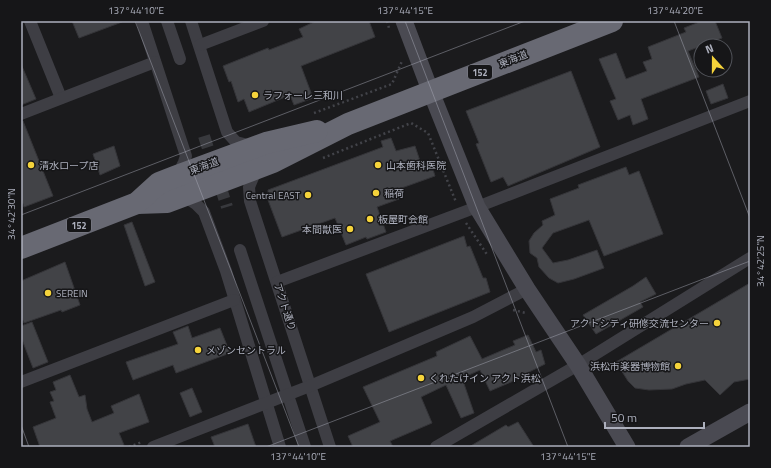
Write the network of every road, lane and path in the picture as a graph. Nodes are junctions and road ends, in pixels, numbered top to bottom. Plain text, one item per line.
1 (30, 21) edge
2 (142, 21) edge
3 (167, 21) edge
4 (191, 21) edge
5 (263, 21) edge
6 (386, 21) edge
7 (404, 21) edge
8 (612, 21) edge
9 (392, 34) dead end
10 (200, 45) junction
11 (400, 55) dead end
12 (180, 59) dead end
13 (155, 62) junction
14 (431, 91) junction
15 (61, 98) junction
16 (750, 101) edge
17 (313, 113) dead end
18 (21, 114) edge
19 (256, 157) junction
20 (322, 158) dead end
21 (177, 176) junction
22 (180, 197) junction
23 (137, 203) junction
24 (457, 204) dead end
25 (477, 208) junction
26 (466, 223) dead end
27 (21, 248) edge
28 (240, 250) dead end
29 (750, 258) edge
30 (491, 261) dead end
31 (277, 282) junction
32 (527, 289) junction
33 (234, 300) junction
34 (509, 309) dead end
35 (528, 313) dead end
36 (578, 365) junction
37 (21, 382) edge
38 (310, 386) junction
39 (287, 395) junction
40 (265, 403) junction
41 (750, 412) edge
42 (148, 444) edge
43 (128, 447) edge
44 (280, 447) edge
45 (304, 447) edge
46 (330, 447) edge
47 (436, 447) edge
48 (627, 447) edge
49 (688, 447) edge

1 - 15 street
2 - 13 street
3 - 12 street
4 - 10 street
5 - 10 street
6 - 9 path
7 - 14 street
8 - 14 highway, 東海道 / 152
10 - 19 street
11 - 17 path
13 - 15 street
13 - 21 street
14 - 19 highway, 東海道 / 152
14 - 25 street
15 - 18 street
16 - 25 street
19 - 21 highway, 東海道 / 152
19 - 22 highway, 東海道 / 152
19 - 31 street, アクト通り
20 - 24 path
21 - 23 highway, 東海道 / 152
22 - 23 highway, 東海道 / 152
22 - 33 street
23 - 27 highway, 東海道 / 152
25 - 31 street
25 - 32 street
26 - 30 path
28 - 39 street
29 - 36 street
31 - 38 street, アクト通り
32 - 36 street
32 - 38 street
33 - 37 street
33 - 40 street
34 - 35 path
36 - 47 street
36 - 48 street
38 - 39 street
38 - 46 street, アクト通り
39 - 40 street
39 - 45 street
40 - 42 street
40 - 44 street
41 - 49 street
42 - 43 path

